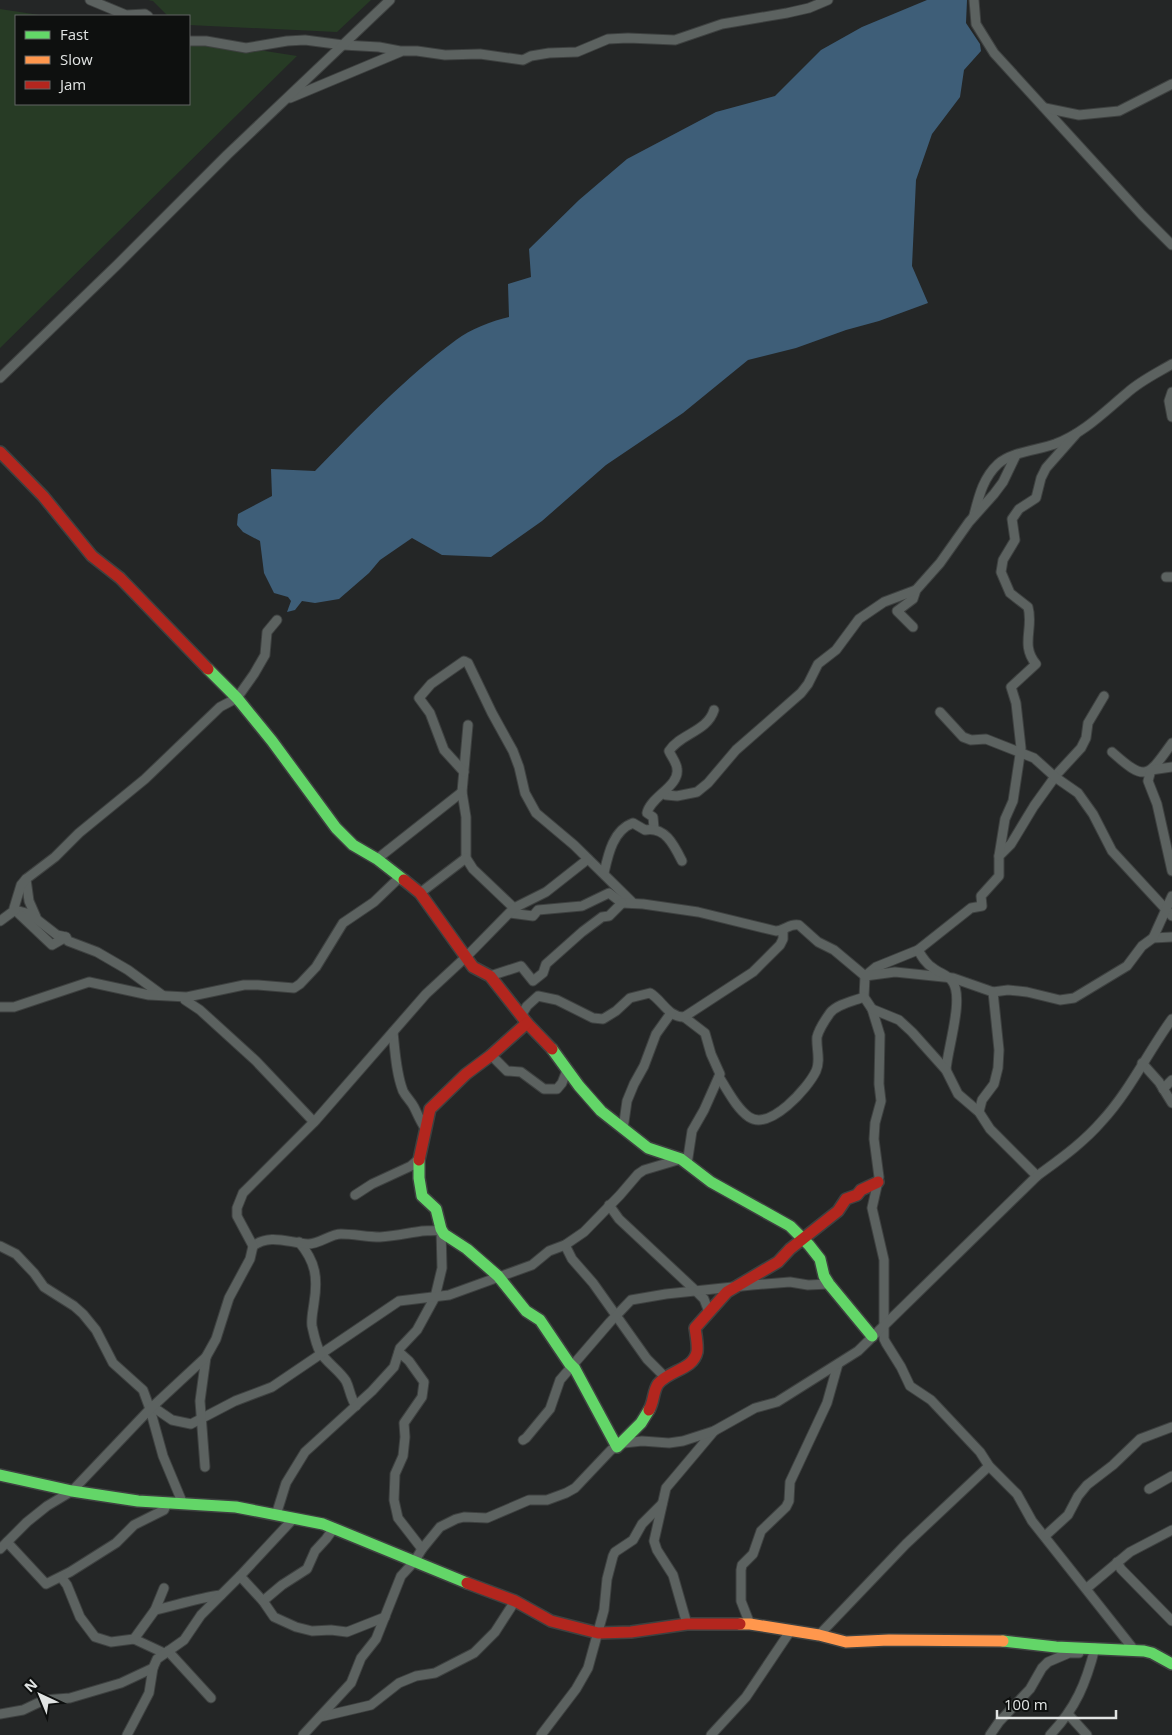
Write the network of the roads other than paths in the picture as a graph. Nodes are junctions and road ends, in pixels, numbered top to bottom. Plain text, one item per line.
1 (90, 0) edge
2 (390, 0) edge
3 (828, 0) edge
4 (974, 0) edge
5 (126, 15) edge
6 (126, 15) edge
7 (146, 15) edge
8 (190, 41) edge
9 (343, 45) junction
10 (400, 52) junction
11 (1172, 84) edge
12 (283, 101) junction
13 (1045, 108) junction
14 (1172, 245) edge
15 (1172, 364) edge
16 (0, 378) edge
17 (1172, 392) edge
18 (1172, 416) edge
19 (1076, 434) junction
20 (0, 452) edge
21 (1016, 455) junction
22 (974, 515) junction
23 (916, 590) junction
24 (277, 620) dead end
25 (912, 627) dead end
26 (1104, 696) dead end
27 (236, 698) junction
28 (714, 710) dead end
29 (940, 712) dead end
30 (468, 725) dead end
31 (1172, 743) edge
32 (1020, 752) junction
33 (1112, 752) dead end
34 (1172, 767) edge
35 (1151, 770) junction
36 (464, 772) junction
37 (1055, 777) junction
38 (462, 792) junction
39 (664, 793) junction
40 (654, 828) junction
41 (999, 856) junction
42 (466, 858) junction
43 (377, 859) junction
44 (588, 859) junction
45 (682, 861) dead end
46 (1172, 871) edge
47 (604, 873) junction
48 (400, 877) junction
49 (26, 879) junction
50 (420, 893) junction
51 (1172, 896) edge
52 (622, 903) junction
53 (634, 903) junction
54 (15, 910) junction
55 (512, 910) junction
56 (1169, 913) edge
57 (36, 917) junction
58 (1, 920) edge
59 (783, 930) junction
60 (66, 937) junction
61 (1172, 937) edge
62 (1153, 938) junction
63 (918, 950) junction
64 (467, 956) junction
65 (490, 976) junction
66 (865, 976) junction
67 (948, 978) junction
68 (992, 992) junction
69 (164, 996) junction
70 (864, 997) junction
71 (185, 1000) dead end
72 (0, 1007) edge
73 (872, 1009) junction
74 (672, 1013) junction
75 (684, 1017) junction
76 (1172, 1019) edge
77 (527, 1024) junction
78 (393, 1032) junction
79 (490, 1056) junction
80 (1142, 1063) junction
81 (567, 1070) junction
82 (946, 1070) junction
83 (719, 1077) junction
84 (1172, 1080) edge
85 (1163, 1089) junction
86 (1172, 1103) edge
87 (980, 1112) junction
88 (314, 1122) junction
89 (425, 1128) junction
90 (624, 1129) junction
91 (419, 1159) junction
92 (684, 1162) junction
93 (1036, 1176) junction
94 (878, 1182) junction
95 (355, 1195) dead end
96 (609, 1206) junction
97 (441, 1229) junction
98 (803, 1238) junction
99 (299, 1242) junction
100 (565, 1245) junction
101 (0, 1246) edge
102 (253, 1246) junction
103 (498, 1276) junction
104 (829, 1284) junction
105 (733, 1288) junction
106 (696, 1291) junction
107 (435, 1297) junction
108 (709, 1312) junction
109 (615, 1316) junction
110 (884, 1326) junction
111 (872, 1336) junction
112 (399, 1352) junction
113 (321, 1353) junction
114 (206, 1357) junction
115 (838, 1364) junction
116 (572, 1366) junction
117 (665, 1377) junction
118 (356, 1406) junction
119 (152, 1408) junction
120 (201, 1418) junction
121 (1172, 1427) edge
122 (714, 1431) junction
123 (523, 1440) dead end
124 (617, 1447) junction
125 (988, 1466) junction
126 (205, 1467) dead end
127 (0, 1475) edge
128 (1172, 1476) edge
129 (1149, 1489) dead end
130 (72, 1491) junction
131 (167, 1503) junction
132 (183, 1504) junction
133 (662, 1504) junction
134 (276, 1515) junction
135 (294, 1518) junction
136 (334, 1528) junction
137 (1172, 1530) edge
138 (1045, 1536) junction
139 (4, 1545) edge
140 (422, 1549) junction
141 (414, 1562) junction
142 (1117, 1562) junction
143 (240, 1576) junction
144 (61, 1577) junction
145 (164, 1588) dead end
146 (1087, 1588) junction
147 (221, 1595) junction
148 (263, 1601) junction
149 (514, 1601) junction
150 (155, 1610) junction
151 (385, 1617) junction
152 (1172, 1621) edge
153 (687, 1624) junction
154 (750, 1624) junction
155 (792, 1630) junction
156 (598, 1632) junction
157 (820, 1634) junction
158 (134, 1639) junction
159 (1095, 1650) junction
160 (1135, 1651) junction
161 (166, 1652) junction
162 (1172, 1664) edge
163 (153, 1668) junction
164 (211, 1698) dead end
165 (0, 1714) edge
166 (1068, 1714) junction
167 (319, 1717) junction
168 (127, 1735) edge
169 (303, 1735) edge
170 (541, 1735) edge
171 (711, 1735) edge
172 (990, 1735) edge
173 (1050, 1735) edge
174 (1086, 1735) edge

1 - 6 street
2 - 9 street
3 - 10 street
4 - 13 street
5 - 7 street
8 - 9 street
9 - 10 street
9 - 12 street
10 - 12 street
11 - 13 street
12 - 16 street
13 - 14 street
15 - 19 street
17 - 18 street
19 - 21 street
19 - 32 street
20 - 27 street
21 - 22 street
21 - 22 street
22 - 23 street
23 - 25 street
23 - 39 street
24 - 27 street
26 - 37 street
27 - 43 street
27 - 49 street
28 - 39 street
29 - 32 street
30 - 36 street
31 - 35 street
32 - 37 street
32 - 41 street
33 - 35 street
34 - 35 street
35 - 46 street
36 - 38 street
36 - 44 street
37 - 41 street
37 - 56 street
38 - 42 street
38 - 43 street
39 - 40 street
40 - 45 street
40 - 47 street
41 - 63 street
42 - 50 street
42 - 55 street
43 - 48 street
44 - 47 street
44 - 55 street
47 - 53 street
48 - 50 street
48 - 69 street
49 - 54 street
49 - 57 street
50 - 64 street
51 - 56 street
52 - 53 street
52 - 55 street
52 - 65 street
53 - 59 street
54 - 57 street
54 - 58 street
54 - 60 street
55 - 64 street
56 - 62 street
57 - 60 street
59 - 66 street
59 - 75 street
60 - 69 street
61 - 62 street
62 - 68 street
63 - 66 street
63 - 67 street
64 - 65 street
64 - 78 street
65 - 77 street
66 - 67 street
66 - 70 street
67 - 68 street
67 - 82 street
68 - 87 street
69 - 72 street
70 - 73 street
70 - 83 street
71 - 88 street
73 - 82 street
73 - 94 street
74 - 75 street
74 - 77 street
74 - 90 street
75 - 83 street
76 - 80 street
77 - 79 street
77 - 81 street
78 - 88 street
78 - 89 street
79 - 81 street
79 - 89 street
80 - 85 street
80 - 93 street
81 - 90 street
82 - 87 street
83 - 92 street
84 - 85 street
85 - 86 street
87 - 93 street
88 - 102 street
89 - 91 street
90 - 92 street
91 - 95 street
91 - 97 street
92 - 96 street
92 - 98 street
93 - 110 street
94 - 98 street
94 - 110 street
96 - 100 street
96 - 106 street
97 - 99 street
97 - 103 street
97 - 107 street
98 - 104 street
98 - 105 street
99 - 102 street
99 - 113 street
100 - 103 street
100 - 109 street
101 - 119 street
102 - 114 street
103 - 107 street
103 - 116 street
104 - 105 street
104 - 111 street
105 - 106 street
105 - 108 street
106 - 108 street
106 - 109 street
107 - 112 street
107 - 113 street
108 - 117 street
109 - 116 street
109 - 117 street
110 - 111 street
110 - 125 street
111 - 115 street
112 - 118 street
112 - 140 street
113 - 118 street
113 - 120 street
114 - 119 street
114 - 120 street
115 - 122 street
115 - 154 street
116 - 123 street
116 - 124 street
117 - 124 street
118 - 134 street
119 - 120 street
119 - 130 street
119 - 132 street
120 - 126 street
121 - 138 street
122 - 124 street
122 - 133 street
124 - 140 street
125 - 138 street
125 - 157 street
127 - 130 street
128 - 129 street
130 - 131 street
130 - 139 street
131 - 132 street
131 - 144 street
132 - 134 street
133 - 153 street
133 - 156 street
134 - 135 street
135 - 136 street
135 - 143 street
136 - 141 street
136 - 148 street
137 - 142 street
138 - 146 street
139 - 144 street
140 - 141 street
141 - 149 street
141 - 151 street
142 - 146 street
142 - 152 street
143 - 147 street
143 - 148 street
144 - 158 street
145 - 150 street
146 - 160 street
147 - 150 street
147 - 161 street
148 - 151 street
149 - 156 street
149 - 167 street
150 - 158 street
151 - 167 street
153 - 154 street
153 - 156 street
154 - 155 street
155 - 157 street
155 - 171 street
156 - 170 street
157 - 159 street
158 - 161 street
159 - 160 street
159 - 166 street
159 - 172 street
160 - 162 street
161 - 163 street
161 - 164 street
163 - 165 street
163 - 168 street
166 - 173 street
166 - 174 street
167 - 169 street

